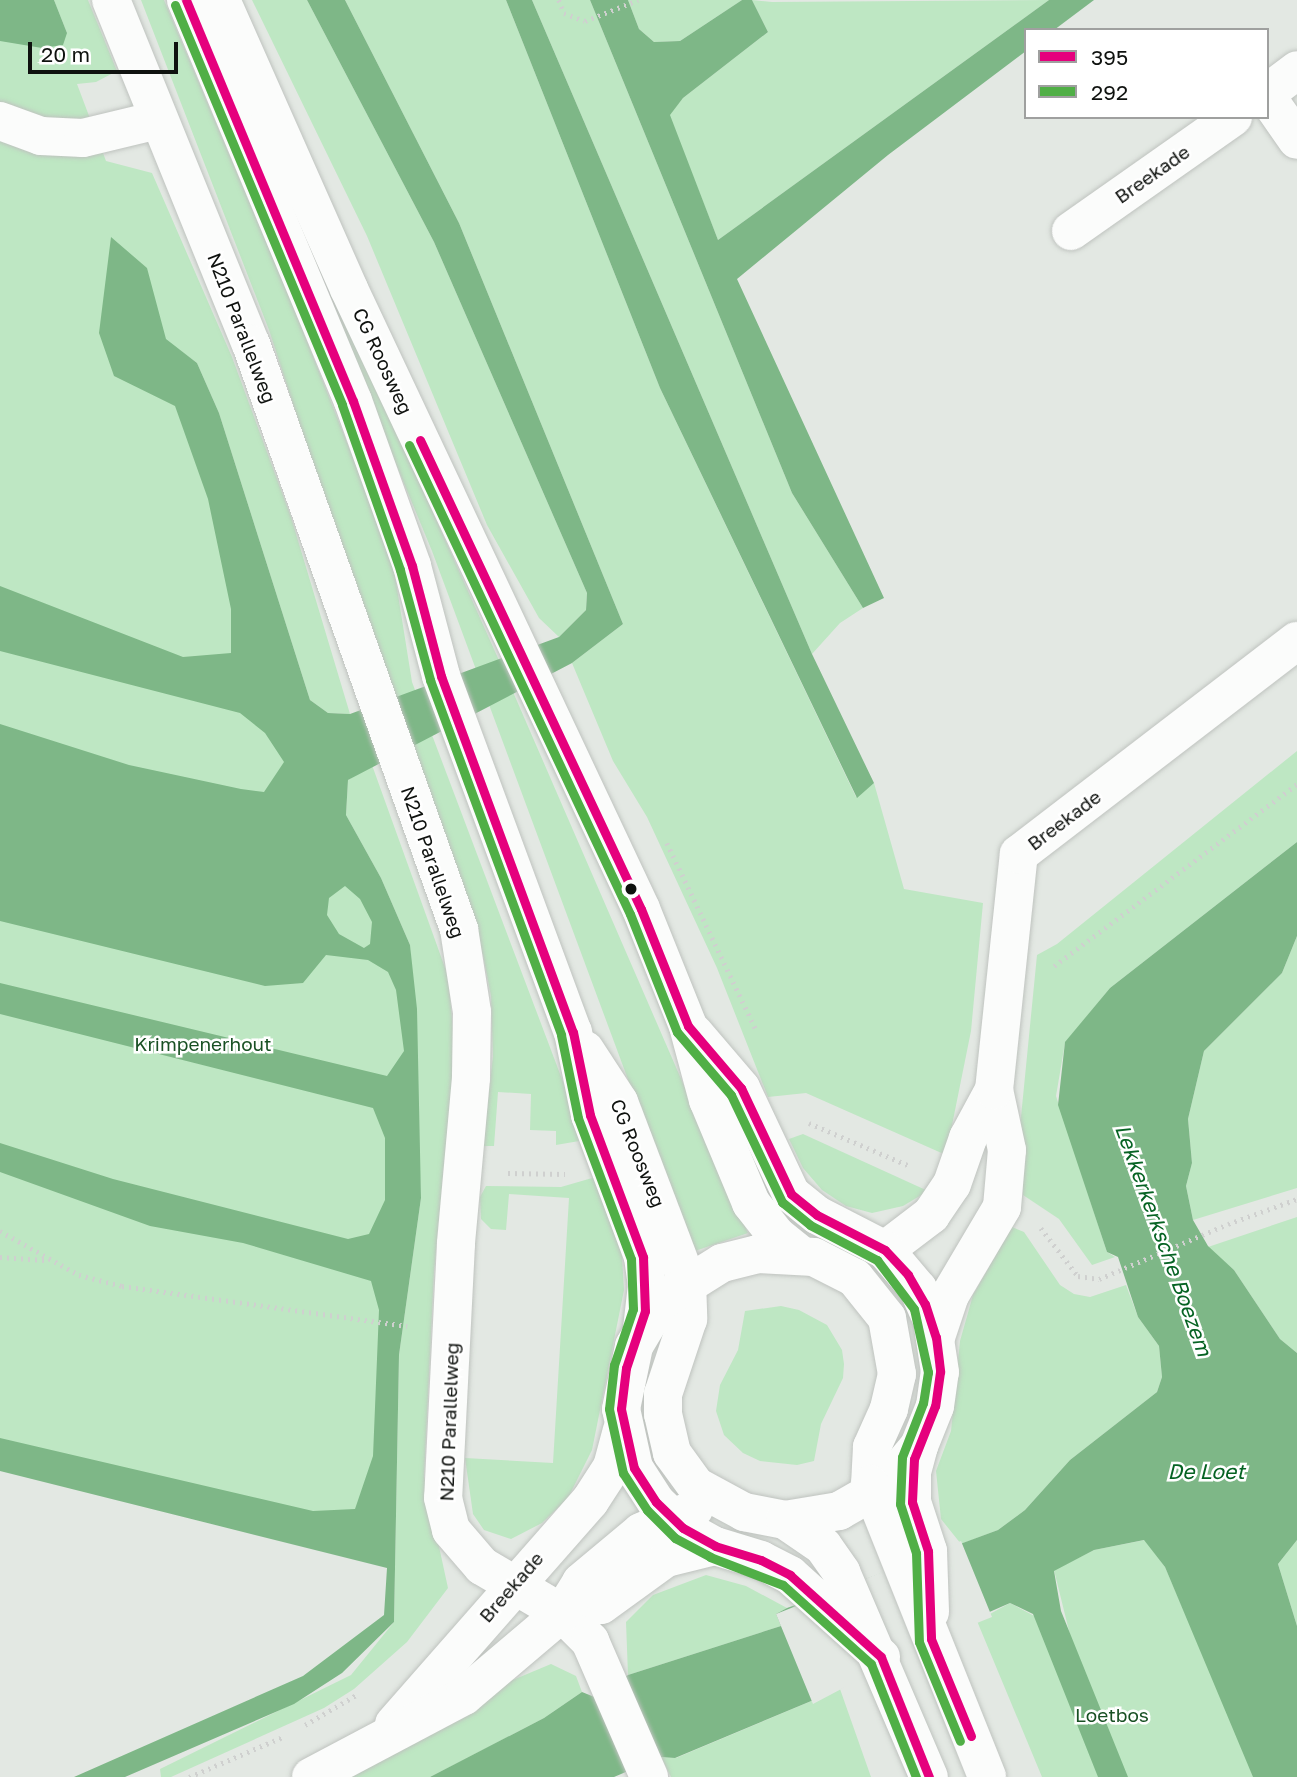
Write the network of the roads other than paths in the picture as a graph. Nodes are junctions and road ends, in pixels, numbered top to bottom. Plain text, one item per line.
1 (111, 0) edge
2 (186, 0) edge
3 (221, 0) edge
4 (1297, 70) edge
5 (1269, 93) edge
6 (1269, 98) edge
7 (1230, 119) edge
8 (158, 120) junction
9 (0, 121) edge
10 (1297, 140) edge
11 (1071, 231) dead end
12 (1297, 642) edge
13 (688, 1026) junction
14 (573, 1032) junction
15 (994, 1090) junction
16 (885, 1250) junction
17 (798, 1253) junction
18 (844, 1269) junction
19 (687, 1281) junction
20 (642, 1329) junction
21 (936, 1337) junction
22 (622, 1430) junction
23 (919, 1446) junction
24 (873, 1495) junction
25 (731, 1507) junction
26 (669, 1516) junction
27 (785, 1520) junction
28 (731, 1551) junction
29 (914, 1557) junction
30 (513, 1584) junction
31 (562, 1613) junction
32 (887, 1675) junction
33 (384, 1736) junction
34 (311, 1777) edge
35 (649, 1777) edge
36 (929, 1777) edge
37 (987, 1777) edge

1 - 8 main road, N210 Parallelweg
2 - 14 main road, CG Roosweg
3 - 13 main road, CG Roosweg
4 - 5 main road
6 - 10 main road
7 - 11 main road, Breekade
8 - 9 main road
8 - 30 main road, N210 Parallelweg
12 - 15 main road, Breekade
13 - 16 main road, CG Roosweg
13 - 17 main road, CG Roosweg
14 - 19 main road, CG Roosweg
14 - 20 main road, CG Roosweg
15 - 16 main road, Breekade
15 - 21 main road, Breekade
16 - 18 main road, Breekade
16 - 21 main road
17 - 18 main road
17 - 19 main road
18 - 24 main road
19 - 20 main road
19 - 25 main road, CG Roosweg
20 - 22 main road
21 - 23 main road
22 - 26 main road
22 - 30 main road, Breekade
23 - 24 main road
23 - 29 main road
24 - 27 main road
24 - 29 main road
25 - 26 main road, Breekade
25 - 27 main road
26 - 28 main road
26 - 31 main road, Breekade
27 - 32 main road
28 - 31 main road, Breekade
28 - 32 main road
29 - 37 main road
30 - 31 main road, N210 Parallelweg
30 - 33 main road, Breekade
31 - 33 main road, Breekade
31 - 35 main road, N210 Parallelweg
32 - 36 main road
33 - 34 main road, Breekade

